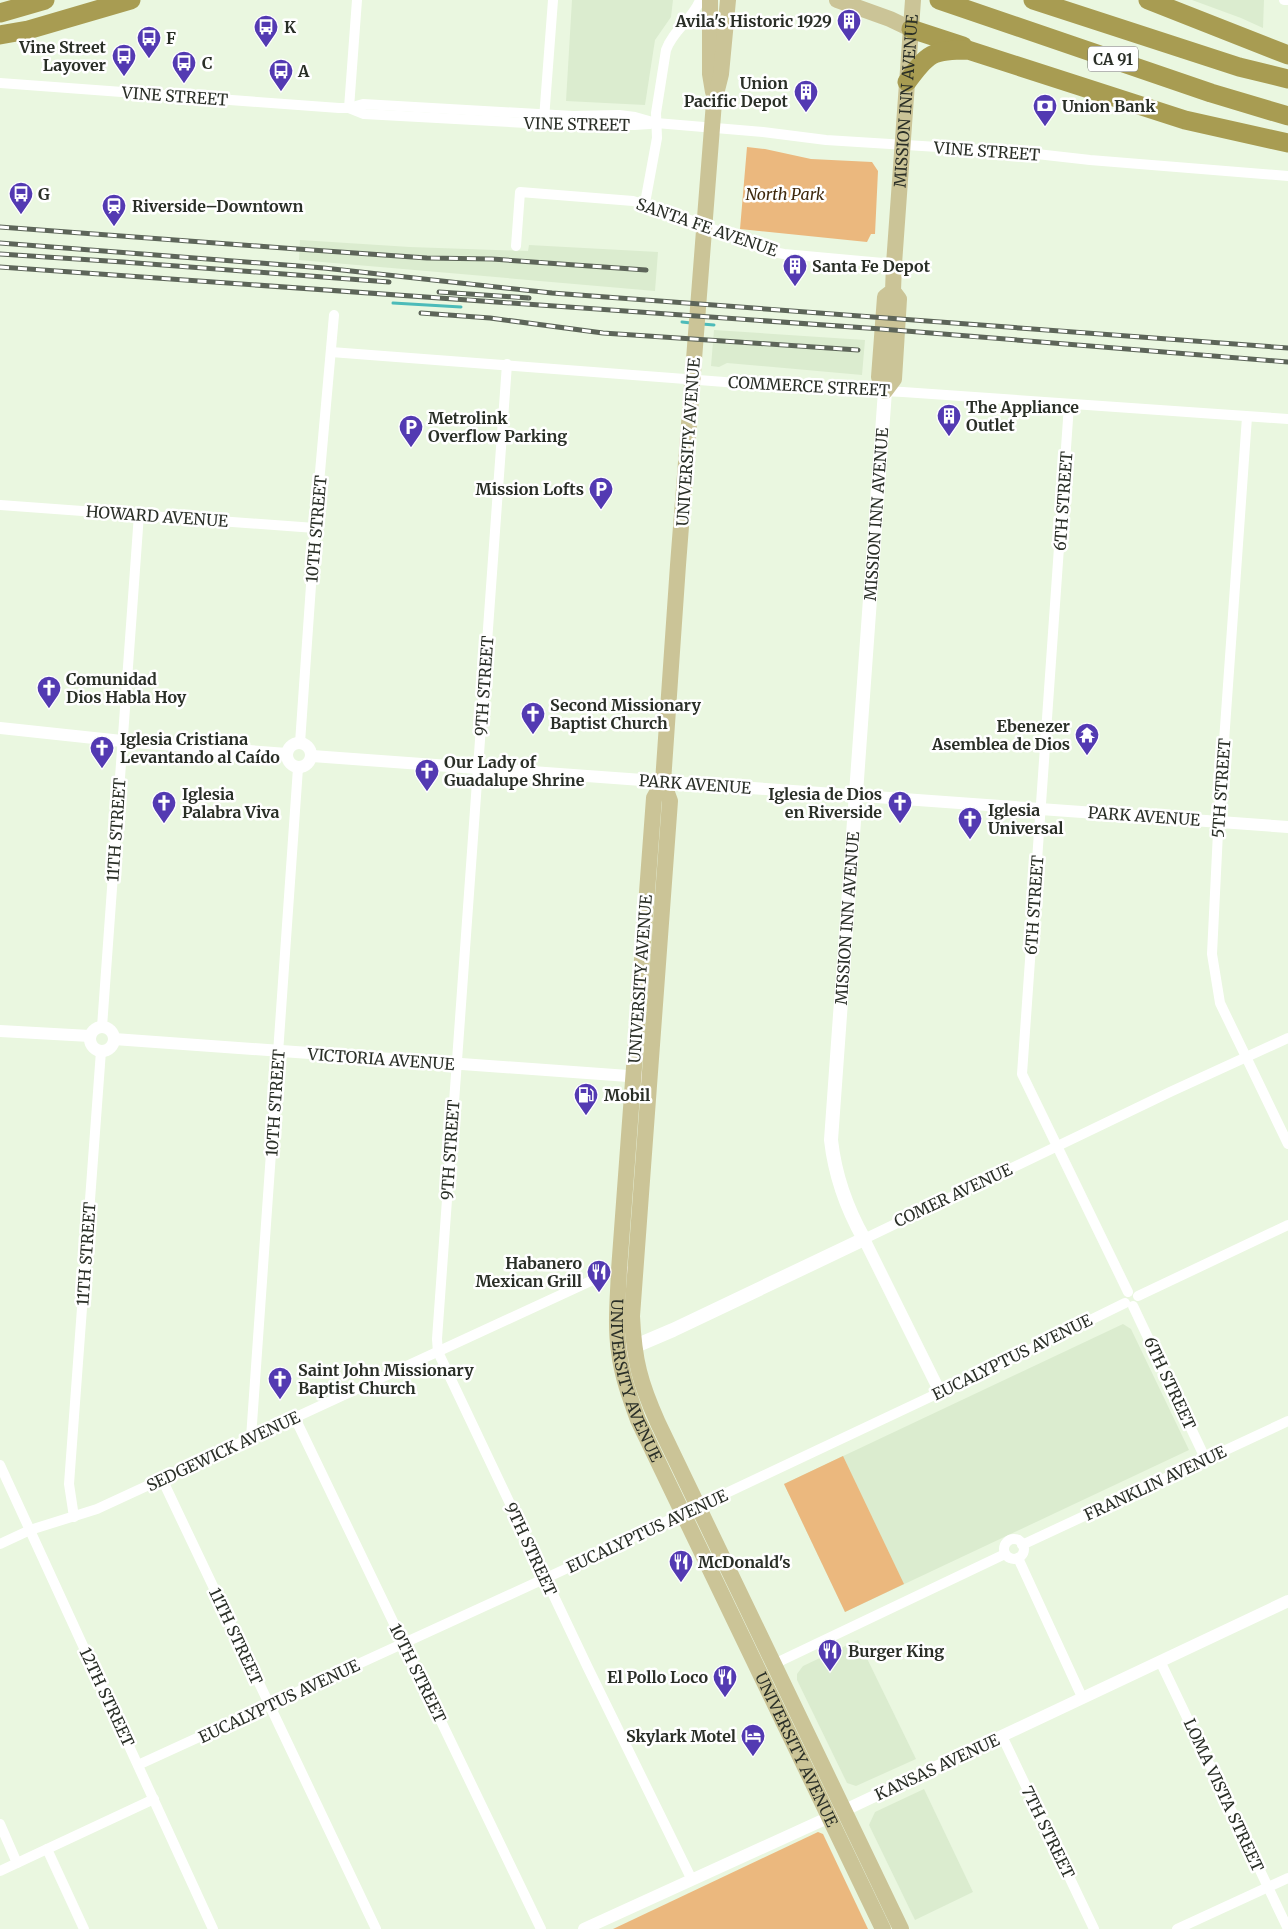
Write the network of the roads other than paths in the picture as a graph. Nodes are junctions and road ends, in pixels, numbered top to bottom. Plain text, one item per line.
1 (45, 0) edge
2 (131, 0) edge
3 (357, 0) edge
4 (553, 0) edge
5 (700, 0) edge
6 (710, 0) edge
7 (728, 0) edge
8 (737, 0) edge
9 (836, 0) edge
10 (913, 0) edge
11 (939, 0) edge
12 (1033, 0) edge
13 (1148, 0) edge
14 (1284, 0) edge
15 (1288, 0) edge
16 (0, 13) edge
17 (911, 29) junction
18 (0, 35) edge
19 (725, 35) junction
20 (968, 50) junction
21 (1288, 55) edge
22 (1288, 79) edge
23 (907, 82) junction
24 (0, 83) edge
25 (714, 102) junction
26 (350, 108) junction
27 (1288, 116) edge
28 (544, 119) junction
29 (656, 123) junction
30 (1288, 143) edge
31 (903, 146) junction
32 (1288, 176) edge
33 (645, 204) junction
34 (516, 246) dead end
35 (894, 264) junction
36 (334, 315) dead end
37 (331, 352) junction
38 (507, 364) junction
39 (885, 391) junction
40 (1069, 405) junction
41 (1247, 417) junction
42 (1288, 420) edge
43 (0, 505) edge
44 (139, 514) junction
45 (315, 528) junction
46 (0, 728) edge
47 (122, 741) junction
48 (300, 743) junction
49 (286, 754) junction
50 (312, 756) junction
51 (298, 768) junction
52 (478, 768) junction
53 (663, 782) junction
54 (855, 796) junction
55 (1041, 809) junction
56 (1219, 822) junction
57 (1288, 827) edge
58 (102, 1027) junction
59 (0, 1031) edge
60 (90, 1036) junction
61 (1288, 1038) edge
62 (114, 1039) junction
63 (101, 1051) junction
64 (279, 1052) junction
65 (1246, 1058) junction
66 (456, 1064) junction
67 (633, 1077) junction
68 (649, 1078) junction
69 (1288, 1144) edge
70 (1057, 1146) junction
71 (1288, 1225) edge
72 (864, 1238) junction
73 (635, 1269) junction
74 (619, 1270) junction
75 (1131, 1299) junction
76 (626, 1350) junction
77 (438, 1352) junction
78 (940, 1392) junction
79 (295, 1418) junction
80 (1288, 1421) edge
81 (251, 1438) junction
82 (1206, 1460) junction
83 (0, 1465) edge
84 (162, 1479) junction
85 (699, 1506) junction
86 (683, 1514) junction
87 (74, 1517) junction
88 (30, 1530) junction
89 (0, 1544) edge
90 (1022, 1545) junction
91 (1005, 1554) junction
92 (1018, 1558) junction
93 (545, 1578) junction
94 (1288, 1601) edge
95 (743, 1637) junction
96 (404, 1643) junction
97 (1160, 1660) junction
98 (774, 1664) junction
99 (788, 1691) junction
100 (1082, 1698) junction
101 (269, 1706) junction
102 (1002, 1736) junction
103 (138, 1765) junction
104 (154, 1799) junction
105 (845, 1810) junction
106 (830, 1817) junction
107 (0, 1824) edge
108 (47, 1849) junction
109 (17, 1863) junction
110 (0, 1871) edge
111 (1288, 1878) edge
112 (692, 1880) junction
113 (1268, 1887) junction
114 (1288, 1928) edge
115 (84, 1929) edge
116 (213, 1929) edge
117 (376, 1929) edge
118 (541, 1929) edge
119 (584, 1929) edge
120 (883, 1929) edge
121 (901, 1929) edge
122 (1094, 1929) edge
123 (1177, 1929) edge

1 - 16 highway
2 - 18 highway
3 - 26 street
4 - 28 street
5 - 29 street
6 - 25 main road, UNIVERSITY AVENUE
7 - 19 main road, UNIVERSITY AVENUE
8 - 19 main road
9 - 17 main road
10 - 17 main road, MISSION INN AVENUE
11 - 27 highway, CA 91
12 - 22 highway, CA 91
13 - 21 highway
14 - 15 street
17 - 20 highway
17 - 23 main road, MISSION INN AVENUE
19 - 25 main road, UNIVERSITY AVENUE
20 - 23 highway
20 - 30 highway
23 - 31 main road, MISSION INN AVENUE
24 - 26 street, VINE STREET
25 - 53 main road, UNIVERSITY AVENUE
26 - 28 street, VINE STREET
28 - 29 street, VINE STREET
29 - 31 street, VINE STREET
29 - 33 street
31 - 32 street, VINE STREET
31 - 35 main road, MISSION INN AVENUE
33 - 34 street, SANTA FE AVENUE
33 - 35 street, SANTA FE AVENUE
35 - 39 main road, MISSION INN AVENUE
36 - 37 street, 10TH STREET
37 - 38 street, COMMERCE STREET
37 - 45 street, 10TH STREET
38 - 39 street, COMMERCE STREET
38 - 52 street, 9TH STREET
39 - 40 street, COMMERCE STREET
39 - 54 main road, MISSION INN AVENUE
40 - 41 street, COMMERCE STREET
40 - 55 street, 6TH STREET
41 - 42 street, COMMERCE STREET
41 - 56 street, 5TH STREET
43 - 44 street, HOWARD AVENUE
44 - 45 street, HOWARD AVENUE
44 - 47 street, 11TH STREET
45 - 48 street, 10TH STREET
46 - 47 street
47 - 49 street
47 - 58 street, 11TH STREET
48 - 49 street
48 - 50 street
49 - 51 street
50 - 51 street
50 - 52 street, PARK AVENUE
51 - 64 street, 10TH STREET
52 - 53 street, PARK AVENUE
52 - 66 street, 9TH STREET
53 - 54 street, PARK AVENUE
53 - 67 main road, UNIVERSITY AVENUE
53 - 68 main road, UNIVERSITY AVENUE
54 - 55 street, PARK AVENUE
54 - 72 main road, MISSION INN AVENUE
55 - 56 street, PARK AVENUE
55 - 70 street, 6TH STREET
56 - 57 street, PARK AVENUE
56 - 65 street, 5TH STREET
58 - 60 street
58 - 62 street
59 - 60 street
60 - 63 street
61 - 65 street, COMER AVENUE
62 - 63 street
62 - 64 street, VICTORIA AVENUE
63 - 87 street, 11TH STREET
64 - 66 street, VICTORIA AVENUE
64 - 81 street, 10TH STREET
65 - 69 street, 5TH STREET
65 - 70 street, COMER AVENUE
66 - 67 street, VICTORIA AVENUE
66 - 77 street, 9TH STREET
67 - 68 street, VICTORIA AVENUE
67 - 74 main road, UNIVERSITY AVENUE
68 - 73 main road, UNIVERSITY AVENUE
70 - 72 street, COMER AVENUE
70 - 75 street, 6TH STREET
71 - 75 street, EUCALYPTUS AVENUE
72 - 76 main road, COMER AVENUE
72 - 78 street, MISSION INN AVENUE
73 - 74 street, SEDGEWICK AVENUE
73 - 76 main road, UNIVERSITY AVENUE
74 - 76 main road, UNIVERSITY AVENUE
74 - 77 street, SEDGEWICK AVENUE
75 - 78 street, EUCALYPTUS AVENUE
75 - 82 street, 6TH STREET
76 - 85 main road, UNIVERSITY AVENUE
76 - 86 main road, UNIVERSITY AVENUE
77 - 79 street, SEDGEWICK AVENUE
77 - 93 street, 9TH STREET
78 - 85 street, EUCALYPTUS AVENUE
79 - 81 street, SEDGEWICK AVENUE
79 - 96 street, 10TH STREET
80 - 82 street, FRANKLIN AVENUE
81 - 84 street, SEDGEWICK AVENUE
82 - 90 street, FRANKLIN AVENUE
83 - 88 street, 12TH STREET
84 - 87 street, SEDGEWICK AVENUE
84 - 101 street, 11TH STREET
85 - 86 street, EUCALYPTUS AVENUE
85 - 98 main road, UNIVERSITY AVENUE
86 - 93 street, EUCALYPTUS AVENUE
86 - 95 main road, UNIVERSITY AVENUE
87 - 88 street, SEDGEWICK AVENUE
88 - 89 street, SEDGEWICK AVENUE
88 - 103 street, 12TH STREET
90 - 91 street
90 - 92 street
91 - 92 street
91 - 98 street
92 - 100 street
93 - 96 street, EUCALYPTUS AVENUE
93 - 112 street, 9TH STREET
94 - 97 street, KANSAS AVENUE
95 - 99 main road
95 - 106 main road, UNIVERSITY AVENUE
96 - 101 street, EUCALYPTUS AVENUE
96 - 118 street, 10TH STREET
97 - 100 street, KANSAS AVENUE
97 - 113 street, LOMA VISTA STREET
98 - 99 main road, UNIVERSITY AVENUE
99 - 105 main road, UNIVERSITY AVENUE
100 - 102 street, KANSAS AVENUE
101 - 103 street, EUCALYPTUS AVENUE
101 - 117 street, 11TH STREET
102 - 105 street, KANSAS AVENUE
102 - 122 street, 7TH STREET
103 - 104 street, 12TH STREET
104 - 108 street
104 - 116 street, 12TH STREET
105 - 106 street, KANSAS AVENUE
105 - 121 main road, UNIVERSITY AVENUE
106 - 112 street, KANSAS AVENUE
106 - 120 main road, UNIVERSITY AVENUE
107 - 109 street
108 - 109 street
108 - 115 street
109 - 110 street
111 - 113 street
112 - 119 street, KANSAS AVENUE
113 - 114 street, LOMA VISTA STREET
113 - 123 street

